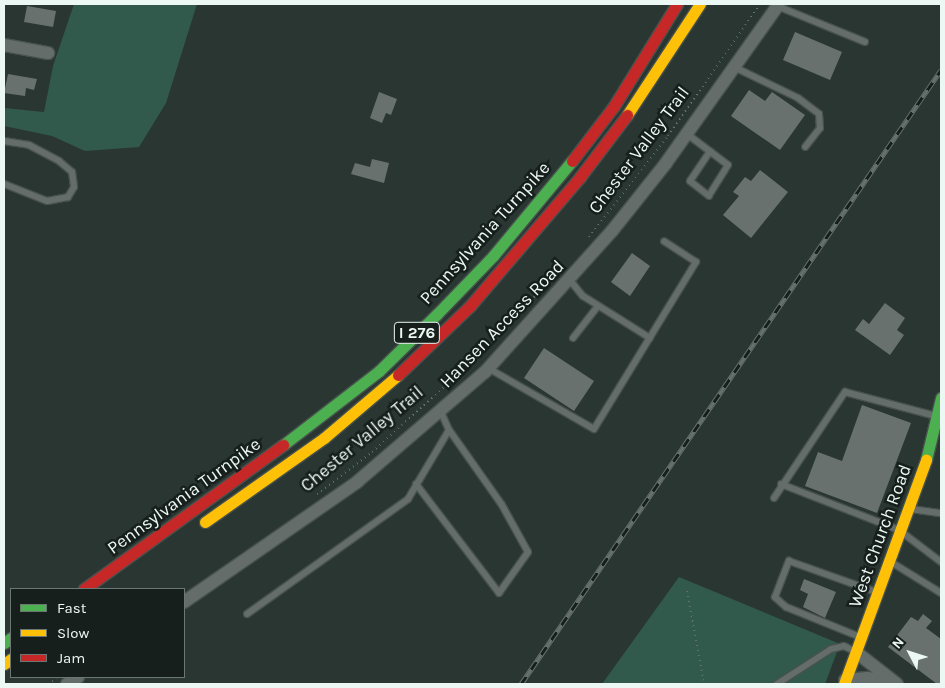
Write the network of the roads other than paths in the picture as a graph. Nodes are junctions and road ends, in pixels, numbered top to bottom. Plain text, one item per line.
1 (677, 4) edge
2 (700, 4) edge
3 (778, 5) edge
4 (865, 42) dead end
5 (4, 45) edge
6 (48, 53) dead end
7 (734, 67) junction
8 (687, 134) junction
9 (4, 141) edge
10 (805, 147) dead end
11 (710, 151) junction
12 (4, 184) edge
13 (664, 241) dead end
14 (569, 279) junction
15 (598, 306) junction
16 (573, 338) dead end
17 (650, 338) junction
18 (488, 368) junction
19 (941, 398) edge
20 (441, 412) junction
21 (940, 416) edge
22 (449, 430) junction
23 (416, 484) junction
24 (781, 484) junction
25 (774, 498) dead end
26 (909, 509) junction
27 (940, 509) edge
28 (197, 528) dead end
29 (900, 530) junction
30 (888, 561) junction
31 (941, 562) edge
32 (85, 588) edge
33 (877, 592) junction
34 (941, 593) edge
35 (185, 601) edge
36 (247, 614) dead end
37 (861, 638) junction
38 (856, 652) junction
39 (844, 682) edge
40 (776, 684) edge
41 (896, 684) edge

1 - 32 main road, Pennsylvania Turnpike / I 276
2 - 28 main road, Pennsylvania Turnpike / I 276
3 - 4 lane
3 - 7 street, Hansen Access Road
5 - 6 street
7 - 8 street, Hansen Access Road
7 - 10 lane
8 - 11 lane
8 - 14 street, Hansen Access Road
9 - 12 lane
11 - 11 lane
13 - 17 lane
14 - 15 lane
14 - 18 street, Hansen Access Road
15 - 16 lane
15 - 17 lane
17 - 18 lane
18 - 20 street, Hansen Access Road
19 - 21 main road, West Church Road
20 - 22 lane
20 - 35 street, Hansen Access Road
21 - 24 lane
21 - 26 main road, West Church Road
22 - 23 lane
22 - 23 lane
23 - 36 lane
24 - 25 lane
24 - 29 lane
26 - 27 lane
26 - 29 main road, West Church Road
29 - 30 main road, West Church Road
29 - 31 lane
30 - 33 main road, West Church Road
30 - 34 lane
33 - 37 main road, West Church Road
33 - 37 lane
37 - 38 main road, West Church Road
38 - 39 main road, West Church Road
38 - 40 lane
38 - 41 street
39 - 41 street

